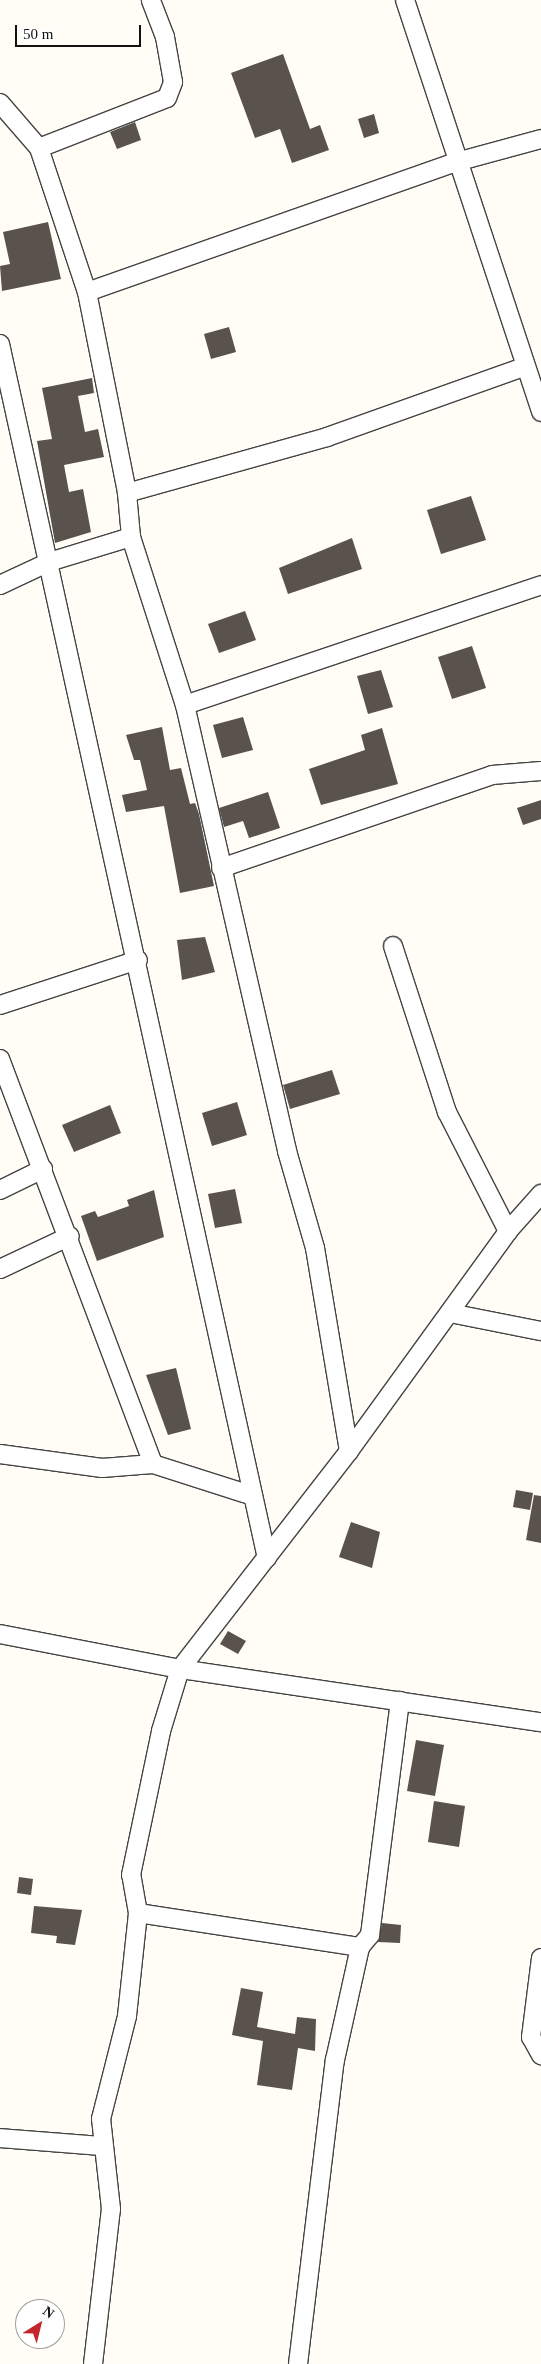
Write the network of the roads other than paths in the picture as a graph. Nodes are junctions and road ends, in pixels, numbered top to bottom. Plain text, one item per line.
1 (151, 0) edge
2 (405, 0) edge
3 (0, 103) edge
4 (541, 139) edge
5 (39, 148) junction
6 (460, 161) junction
7 (87, 292) junction
8 (0, 344) edge
9 (524, 367) junction
10 (5, 392) edge
11 (541, 412) edge
12 (127, 493) junction
13 (131, 537) junction
14 (49, 562) junction
15 (0, 585) edge
16 (541, 585) edge
17 (185, 705) junction
18 (541, 771) edge
19 (221, 868) junction
20 (393, 946) dead end
21 (138, 960) junction
22 (0, 1005) edge
23 (2, 1071) edge
24 (43, 1169) junction
25 (0, 1190) edge
26 (541, 1194) edge
27 (508, 1231) junction
28 (70, 1236) junction
29 (0, 1269) edge
30 (450, 1313) junction
31 (541, 1331) edge
32 (349, 1451) junction
33 (0, 1454) edge
34 (153, 1464) junction
35 (253, 1496) junction
36 (267, 1558) junction
37 (0, 1634) edge
38 (180, 1669) junction
39 (400, 1701) junction
40 (541, 1722) edge
41 (138, 1913) junction
42 (360, 1947) junction
43 (541, 1958) edge
44 (541, 2055) edge
45 (0, 2138) edge
46 (102, 2146) junction
47 (93, 2364) edge
48 (298, 2364) edge

1 - 5 street
2 - 6 street
3 - 5 street
4 - 6 street
5 - 7 street
6 - 7 street
6 - 9 street
7 - 12 street
8 - 10 street
9 - 11 street
9 - 12 street
10 - 14 street
12 - 13 street
13 - 14 street
13 - 17 street
14 - 15 street
14 - 21 street
16 - 17 street
17 - 19 street
18 - 19 street
19 - 32 street
20 - 27 street
21 - 22 street
21 - 35 street
23 - 24 street
24 - 25 street
24 - 28 street
26 - 27 street
27 - 30 street
28 - 29 street
28 - 34 street
30 - 31 street
30 - 32 street
32 - 36 street
33 - 34 street
34 - 35 street
35 - 36 street
36 - 38 street
37 - 38 street
38 - 39 street
38 - 41 street
39 - 40 street
39 - 42 street
41 - 42 street
41 - 46 street
42 - 48 street
43 - 44 street
45 - 46 street
46 - 47 street

